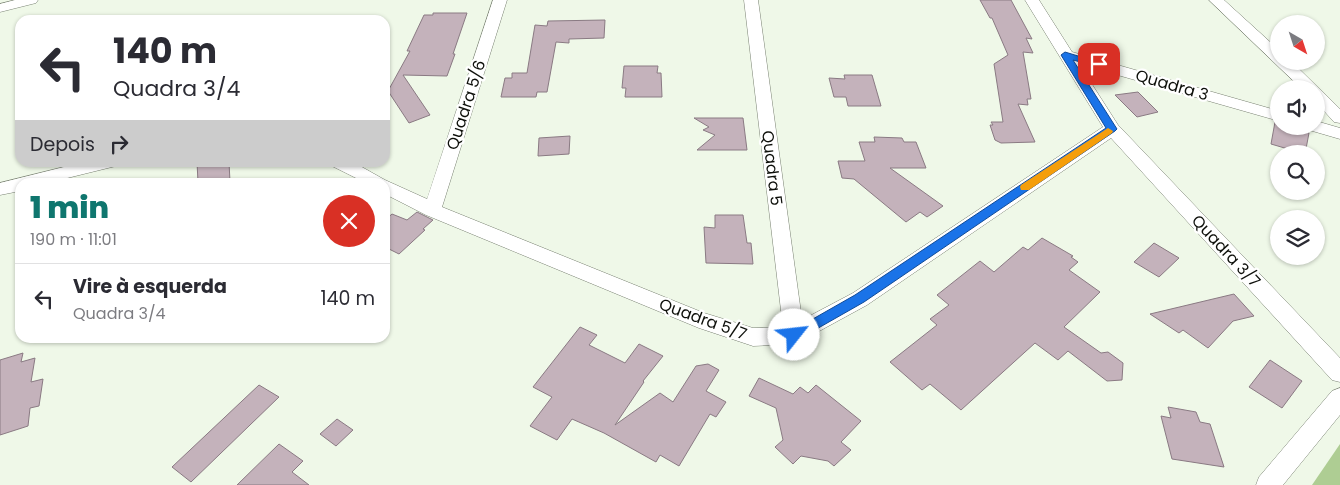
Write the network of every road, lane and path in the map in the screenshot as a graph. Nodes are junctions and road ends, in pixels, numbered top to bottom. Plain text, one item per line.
1 (31, 0) edge
2 (500, 0) edge
3 (751, 0) edge
4 (1032, 0) edge
5 (1216, 0) edge
6 (0, 8) edge
7 (1270, 50) edge
8 (1065, 55) junction
9 (1291, 70) edge
10 (1302, 80) edge
11 (1325, 102) edge
12 (1270, 113) edge
13 (1340, 118) edge
14 (1112, 129) junction
15 (1325, 129) edge
16 (1340, 134) edge
17 (90, 167) edge
18 (348, 167) edge
19 (44, 178) edge
20 (370, 178) edge
21 (15, 186) edge
22 (390, 189) edge
23 (0, 190) edge
24 (432, 210) junction
25 (794, 335) junction
26 (1340, 373) edge
27 (1340, 398) edge
28 (1268, 485) edge

1 - 6 street
2 - 24 street, Quadra 5/6
3 - 25 street, Quadra 5
4 - 8 street, Quadra 3/7
5 - 7 street
8 - 12 street, Quadra 3
8 - 14 street, Quadra 3/7
9 - 10 street
11 - 13 street
14 - 25 street, Quadra 5/7
14 - 26 street, Quadra 3/7
15 - 16 street
17 - 19 street
18 - 20 street
21 - 23 street
22 - 24 street, Quadra 5/7
24 - 25 street, Quadra 5/7
27 - 28 street

